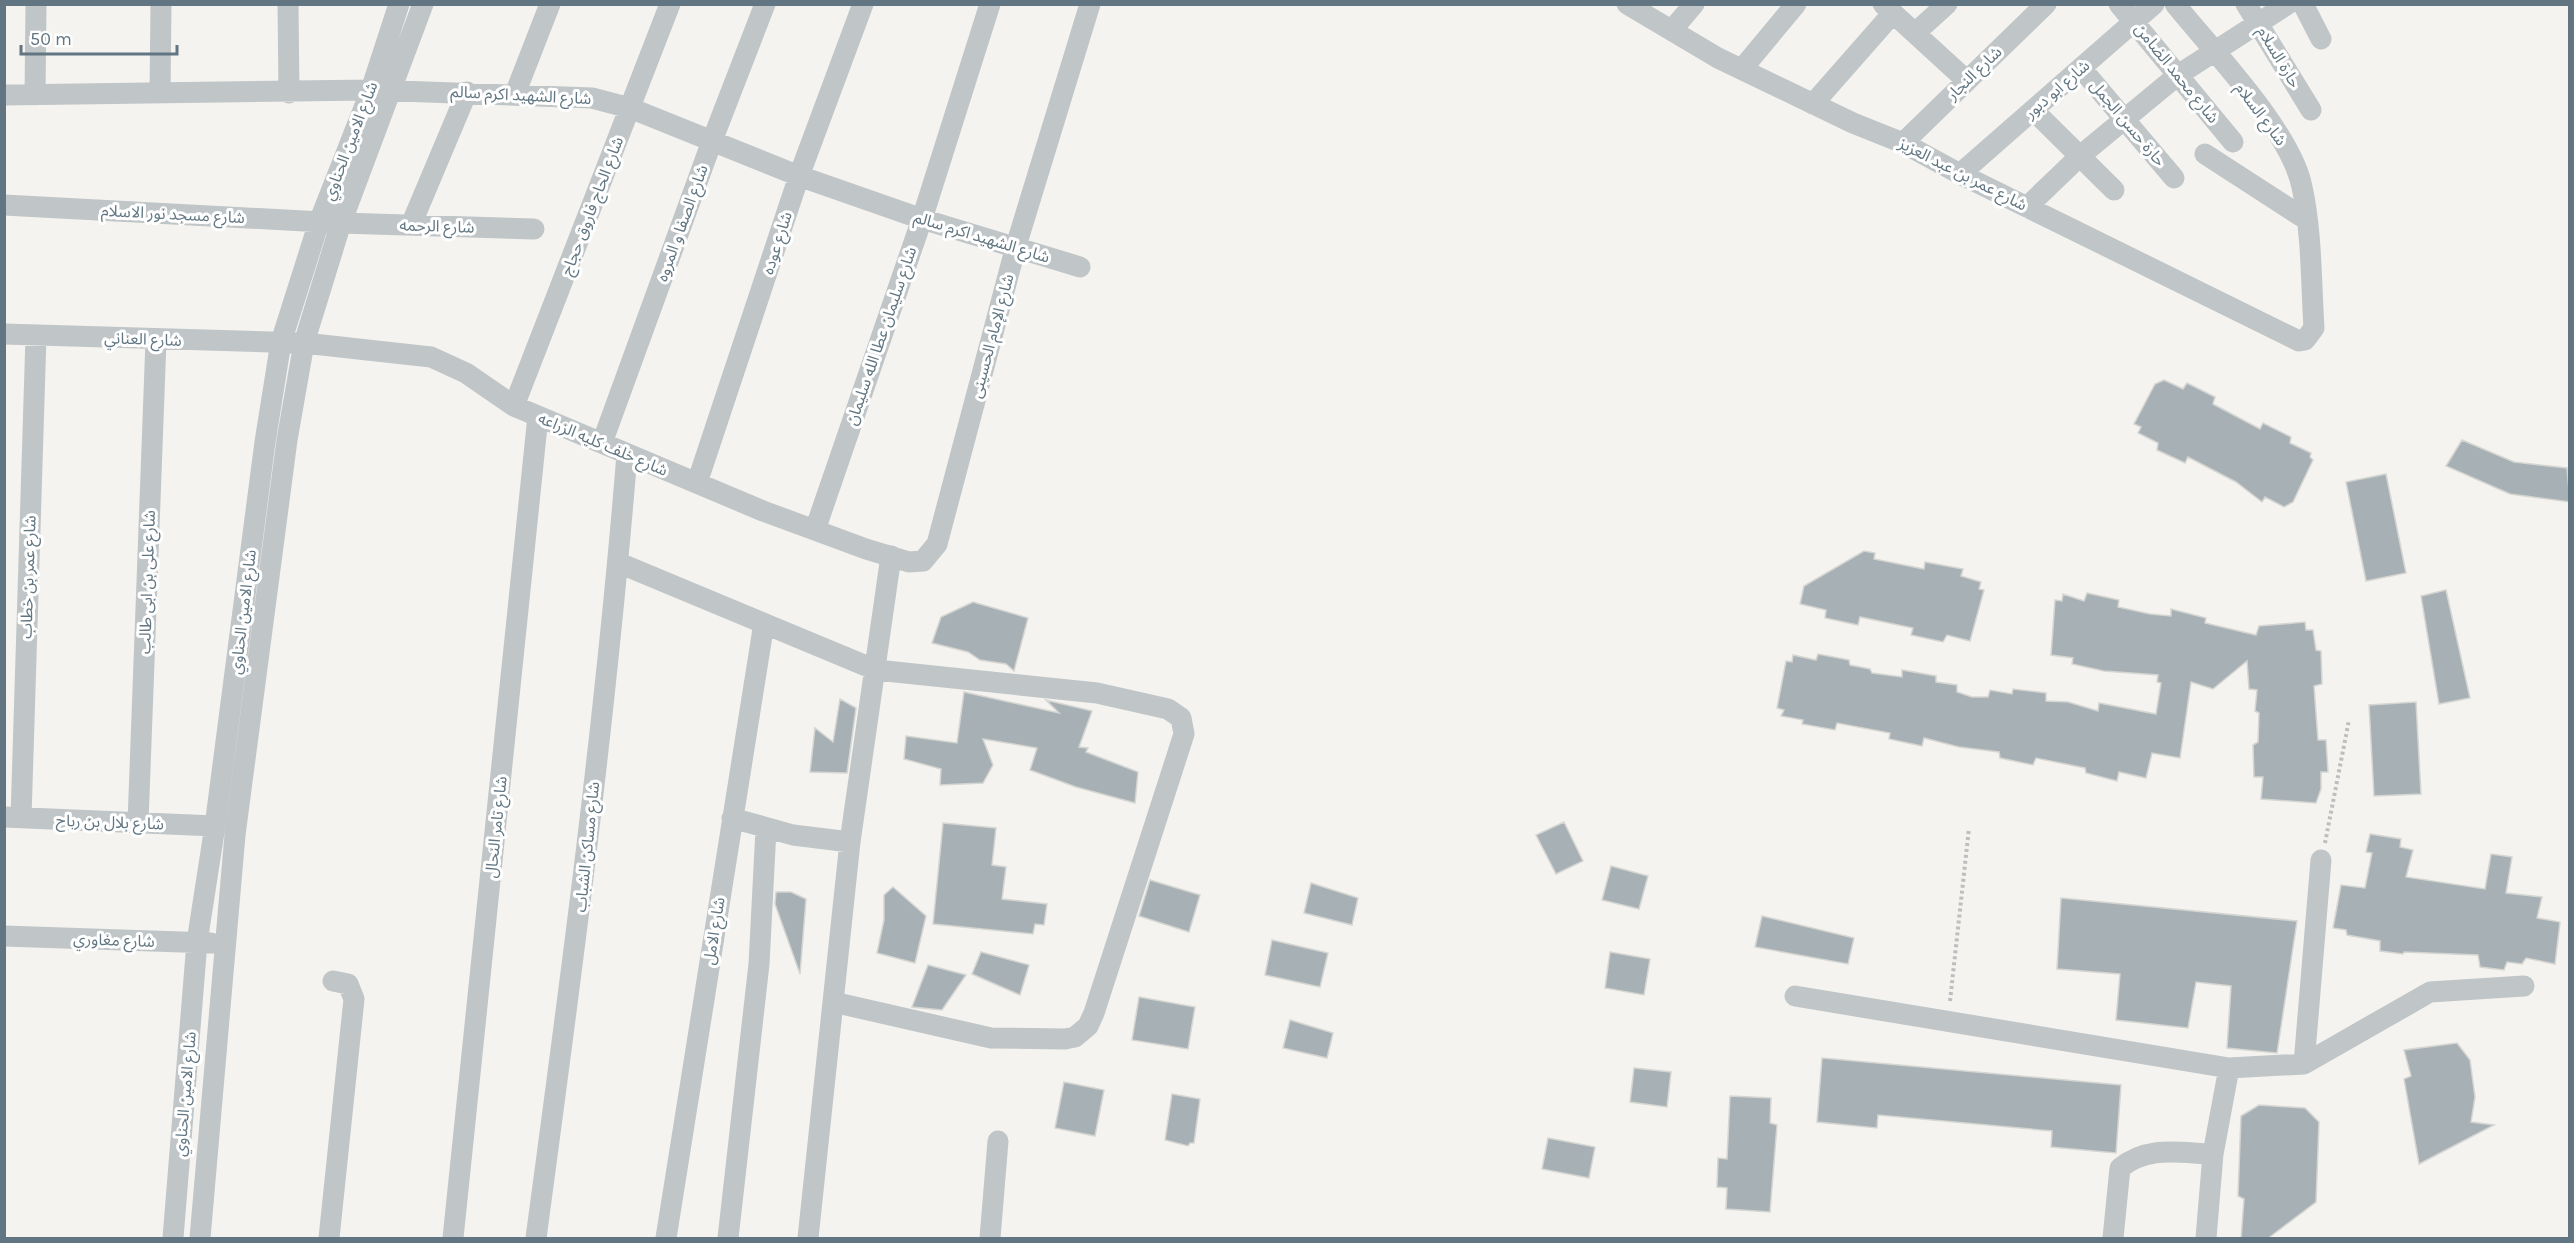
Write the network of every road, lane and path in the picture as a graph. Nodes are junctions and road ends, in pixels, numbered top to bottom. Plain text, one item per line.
1 (36, 4) edge
2 (161, 4) edge
3 (288, 4) edge
4 (399, 4) edge
5 (423, 4) edge
6 (550, 4) edge
7 (670, 4) edge
8 (765, 4) edge
9 (863, 4) edge
10 (990, 4) edge
11 (1090, 4) edge
12 (1628, 4) edge
13 (1694, 4) edge
14 (1796, 4) edge
15 (1947, 4) edge
16 (2046, 4) edge
17 (2119, 4) edge
18 (2154, 4) edge
19 (2175, 4) edge
20 (2246, 4) edge
21 (2288, 4) edge
22 (2303, 4) edge
23 (1888, 9) edge
24 (2134, 21) junction
25 (2259, 23) junction
26 (1672, 30) junction
27 (1915, 33) junction
28 (2321, 39) dead end
29 (2214, 52) junction
30 (2081, 68) junction
31 (1742, 69) junction
32 (2178, 75) junction
33 (1966, 80) junction
34 (381, 90) junction
35 (467, 92) junction
36 (160, 93) junction
37 (289, 93) junction
38 (515, 94) junction
39 (4, 95) edge
40 (35, 95) junction
41 (1813, 104) junction
42 (630, 108) junction
43 (2033, 110) junction
44 (2311, 110) dead end
45 (2124, 119) junction
46 (712, 141) junction
47 (1903, 142) junction
48 (2233, 142) dead end
49 (2205, 154) dead end
50 (2080, 156) junction
51 (1960, 174) junction
52 (799, 176) junction
53 (2175, 178) dead end
54 (2114, 190) dead end
55 (4, 205) edge
56 (2027, 207) junction
57 (922, 219) junction
58 (2307, 220) junction
59 (319, 222) junction
60 (341, 223) junction
61 (411, 225) junction
62 (534, 229) dead end
63 (1016, 246) junction
64 (1080, 267) dead end
65 (4, 334) edge
66 (36, 336) junction
67 (156, 340) junction
68 (2300, 341) joint
69 (281, 342) junction
70 (304, 343) junction
71 (514, 406) junction
72 (538, 416) junction
73 (602, 443) junction
74 (627, 454) junction
75 (697, 483) junction
76 (815, 530) junction
77 (891, 556) junction
78 (924, 561) joint
79 (619, 564) junction
80 (764, 623) junction
81 (876, 670) junction
82 (2349, 720) dead end
83 (13, 818) edge
84 (732, 818) junction
85 (138, 823) junction
86 (215, 826) junction
87 (1970, 828) dead end
88 (766, 829) junction
89 (850, 842) junction
90 (2321, 860) joint
91 (4, 936) edge
92 (197, 942) junction
93 (224, 944) junction
94 (333, 981) dead end
95 (2524, 986) dead end
96 (1796, 996) dead end
97 (833, 1002) junction
98 (1948, 1023) junction
99 (188, 1062) junction
100 (215, 1062) junction
101 (2304, 1064) junction
102 (2229, 1068) junction
103 (998, 1141) dead end
104 (2213, 1154) junction
105 (173, 1239) edge
106 (200, 1239) edge
107 (329, 1239) edge
108 (453, 1239) edge
109 (536, 1239) edge
110 (666, 1239) edge
111 (728, 1239) edge
112 (808, 1239) edge
113 (990, 1239) edge
114 (2113, 1239) edge
115 (2206, 1239) edge

1 - 40 street
2 - 36 street
3 - 37 street
4 - 34 street, شارع الامين الحناوي
5 - 34 street, شارع الامين الحناوي
6 - 38 street
7 - 42 street, شارع الحاج فاروق حجاج
8 - 46 street, شارع الصفا و المروه
9 - 52 street, شارع عوده
10 - 57 street, شارع سليمان عطا الله سليمان
11 - 63 street, شارع الإمام الحسينى
12 - 26 street, شارع عمر بن عبد العزيز
13 - 26 street
14 - 31 street
15 - 27 street
16 - 33 street, شارع النجار
17 - 24 street, شارع محمد الضامن
18 - 24 street, شارع ابو دبور
19 - 29 street, شارع السلام
20 - 25 street, حارة السلام
21 - 25 street
22 - 28 street
23 - 27 street
23 - 41 street
24 - 30 street, شارع ابو دبور
24 - 32 street, شارع محمد الضامن
25 - 29 street
25 - 44 street, حارة السلام
26 - 31 street, شارع عمر بن عبد العزيز
27 - 33 street
29 - 32 street
29 - 58 street, شارع السلام
30 - 43 street, شارع ابو دبور
30 - 45 street, حارة حسن الجمل
31 - 41 street, شارع عمر بن عبد العزيز
32 - 45 street
32 - 48 street, شارع محمد الضامن
33 - 47 street, شارع النجار
34 - 35 street, شارع الشهيد اكرم سالم
34 - 37 street, شارع الشهيد اكرم سالم
34 - 59 street, شارع الامين الحناوي
34 - 60 street, شارع الامين الحناوي
35 - 38 street, شارع الشهيد اكرم سالم
35 - 61 street
36 - 37 street, شارع الشهيد اكرم سالم
36 - 40 street, شارع الشهيد اكرم سالم
38 - 42 street, شارع الشهيد اكرم سالم
39 - 40 street, شارع الشهيد اكرم سالم
41 - 47 street, شارع عمر بن عبد العزيز
42 - 46 street, شارع الشهيد اكرم سالم
42 - 71 street, شارع الحاج فاروق حجاج
43 - 50 street
43 - 51 street, شارع ابو دبور
45 - 50 street
45 - 53 street, حارة حسن الجمل
46 - 52 street, شارع الشهيد اكرم سالم
46 - 73 street, شارع الصفا و المروه
47 - 51 street, شارع عمر بن عبد العزيز
49 - 58 street
50 - 54 street
50 - 56 street
51 - 56 street, شارع عمر بن عبد العزيز
52 - 57 street, شارع الشهيد اكرم سالم
52 - 75 street, شارع عوده
55 - 59 street, شارع مسجد نور الاسلام
56 - 68 street, شارع عمر بن عبد العزيز
57 - 63 street, شارع الشهيد اكرم سالم
57 - 76 street, شارع سليمان عطا الله سليمان
58 - 68 street, شارع السلام
59 - 60 street, شارع مسجد نور الاسلام
59 - 69 street, شارع الامين الحناوي
60 - 61 street, شارع الرحمه
60 - 70 street, شارع الامين الحناوي
61 - 62 street, شارع الرحمه
63 - 64 street, شارع الشهيد اكرم سالم
63 - 78 street, شارع الإمام الحسينى
65 - 66 street, شارع العناني
66 - 67 street, شارع العناني
66 - 83 street, شارع عمر بن خطاب
67 - 69 street, شارع العناني
67 - 85 street, شارع على بن ابى طالب
69 - 70 street, شارع خلف كليه الزراعه
69 - 86 street, شارع الامين الحناوي
70 - 71 street, شارع خلف كليه الزراعه
70 - 93 street, شارع الامين الحناوي
71 - 72 street, شارع خلف كليه الزراعه
72 - 73 street, شارع خلف كليه الزراعه
72 - 108 street, شارع تامر النحال
73 - 74 street, شارع خلف كليه الزراعه
74 - 75 street, شارع خلف كليه الزراعه
74 - 79 street, شارع مساكن الشباب
75 - 76 street, شارع خلف كليه الزراعه
76 - 77 street, شارع خلف كليه الزراعه
77 - 78 street, شارع خلف كليه الزراعه
77 - 81 street
79 - 80 street
79 - 109 street, شارع مساكن الشباب
80 - 81 street
80 - 84 street, شارع الامل
81 - 89 street
81 - 97 street
82 - 90 path
83 - 85 street, شارع بلال بن رباح
84 - 88 street
84 - 110 street, شارع الامل
85 - 86 street, شارع بلال بن رباح
86 - 92 street, شارع الامين الحناوي
87 - 98 path
88 - 89 street
88 - 111 street
89 - 97 street
90 - 101 street
91 - 92 street, شارع مغاوري
92 - 93 street, شارع مغاوري
92 - 99 street, شارع الامين الحناوي
93 - 100 street, شارع الامين الحناوي
94 - 107 street
95 - 101 street
96 - 98 street
97 - 112 street
98 - 102 street
99 - 100 street
99 - 105 street, شارع الامين الحناوي
100 - 106 street, شارع الامين الحناوي
101 - 102 street
102 - 104 street
103 - 113 street
104 - 114 street
104 - 115 street

